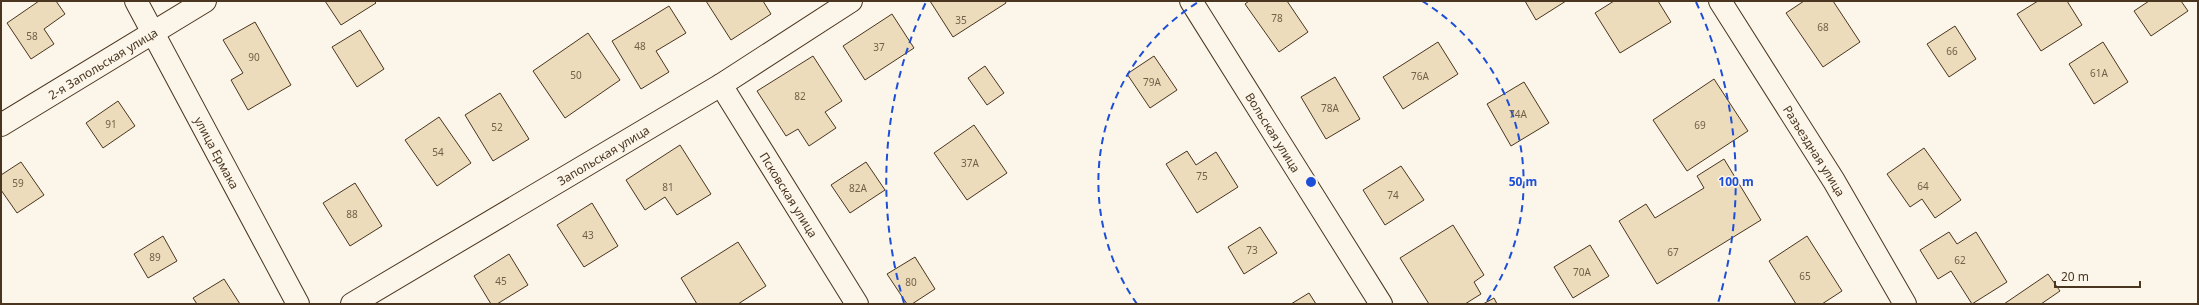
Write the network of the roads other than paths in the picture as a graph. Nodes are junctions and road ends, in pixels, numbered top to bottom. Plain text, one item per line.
1 (136, 1) edge
2 (205, 1) edge
3 (851, 1) edge
4 (1192, 1) edge
5 (1720, 1) edge
6 (154, 31) junction
7 (721, 85) junction
8 (1, 125) edge
9 (298, 304) edge
10 (352, 304) edge
11 (857, 304) edge
12 (1381, 304) edge
13 (1905, 304) edge

1 - 6 street, улица Ермака
2 - 6 street, 2-я Запольская улица
3 - 7 street, Запольская улица
4 - 12 street, Вольская улица
5 - 13 street, Разъездная улица
6 - 8 street, 2-я Запольская улица
6 - 9 street, улица Ермака
7 - 10 street, Запольская улица
7 - 11 street, Псковская улица

